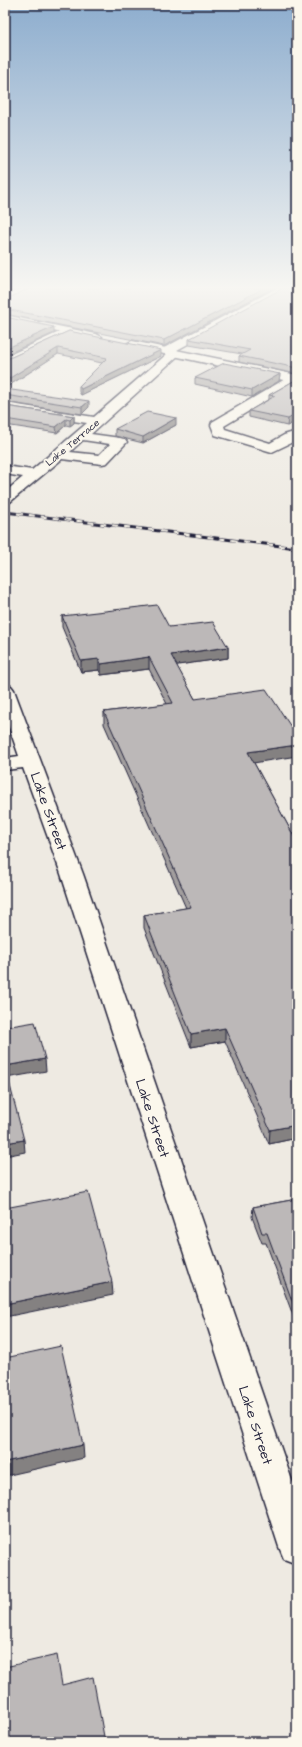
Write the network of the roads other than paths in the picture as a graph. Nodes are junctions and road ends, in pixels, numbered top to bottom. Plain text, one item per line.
1 (151, 370) edge
2 (256, 370) edge
3 (285, 370) edge
4 (278, 374) junction
5 (296, 378) edge
6 (5, 407) edge
7 (97, 421) junction
8 (297, 435) edge
9 (80, 436) junction
10 (58, 454) junction
11 (5, 470) edge
12 (34, 474) junction
13 (5, 499) edge
14 (5, 690) edge
15 (31, 760) junction
16 (5, 764) edge
17 (297, 1547) edge

1 - 7 street, Lake Terrace
2 - 4 street
3 - 4 street
4 - 5 street
5 - 8 street
6 - 7 street
7 - 9 street, Lake Terrace
9 - 10 street, Lake Terrace
9 - 10 street
10 - 12 street, Lake Terrace
11 - 12 street
12 - 13 street, Lake Terrace
14 - 15 street, Lake Street
15 - 16 street
15 - 17 street, Lake Street

